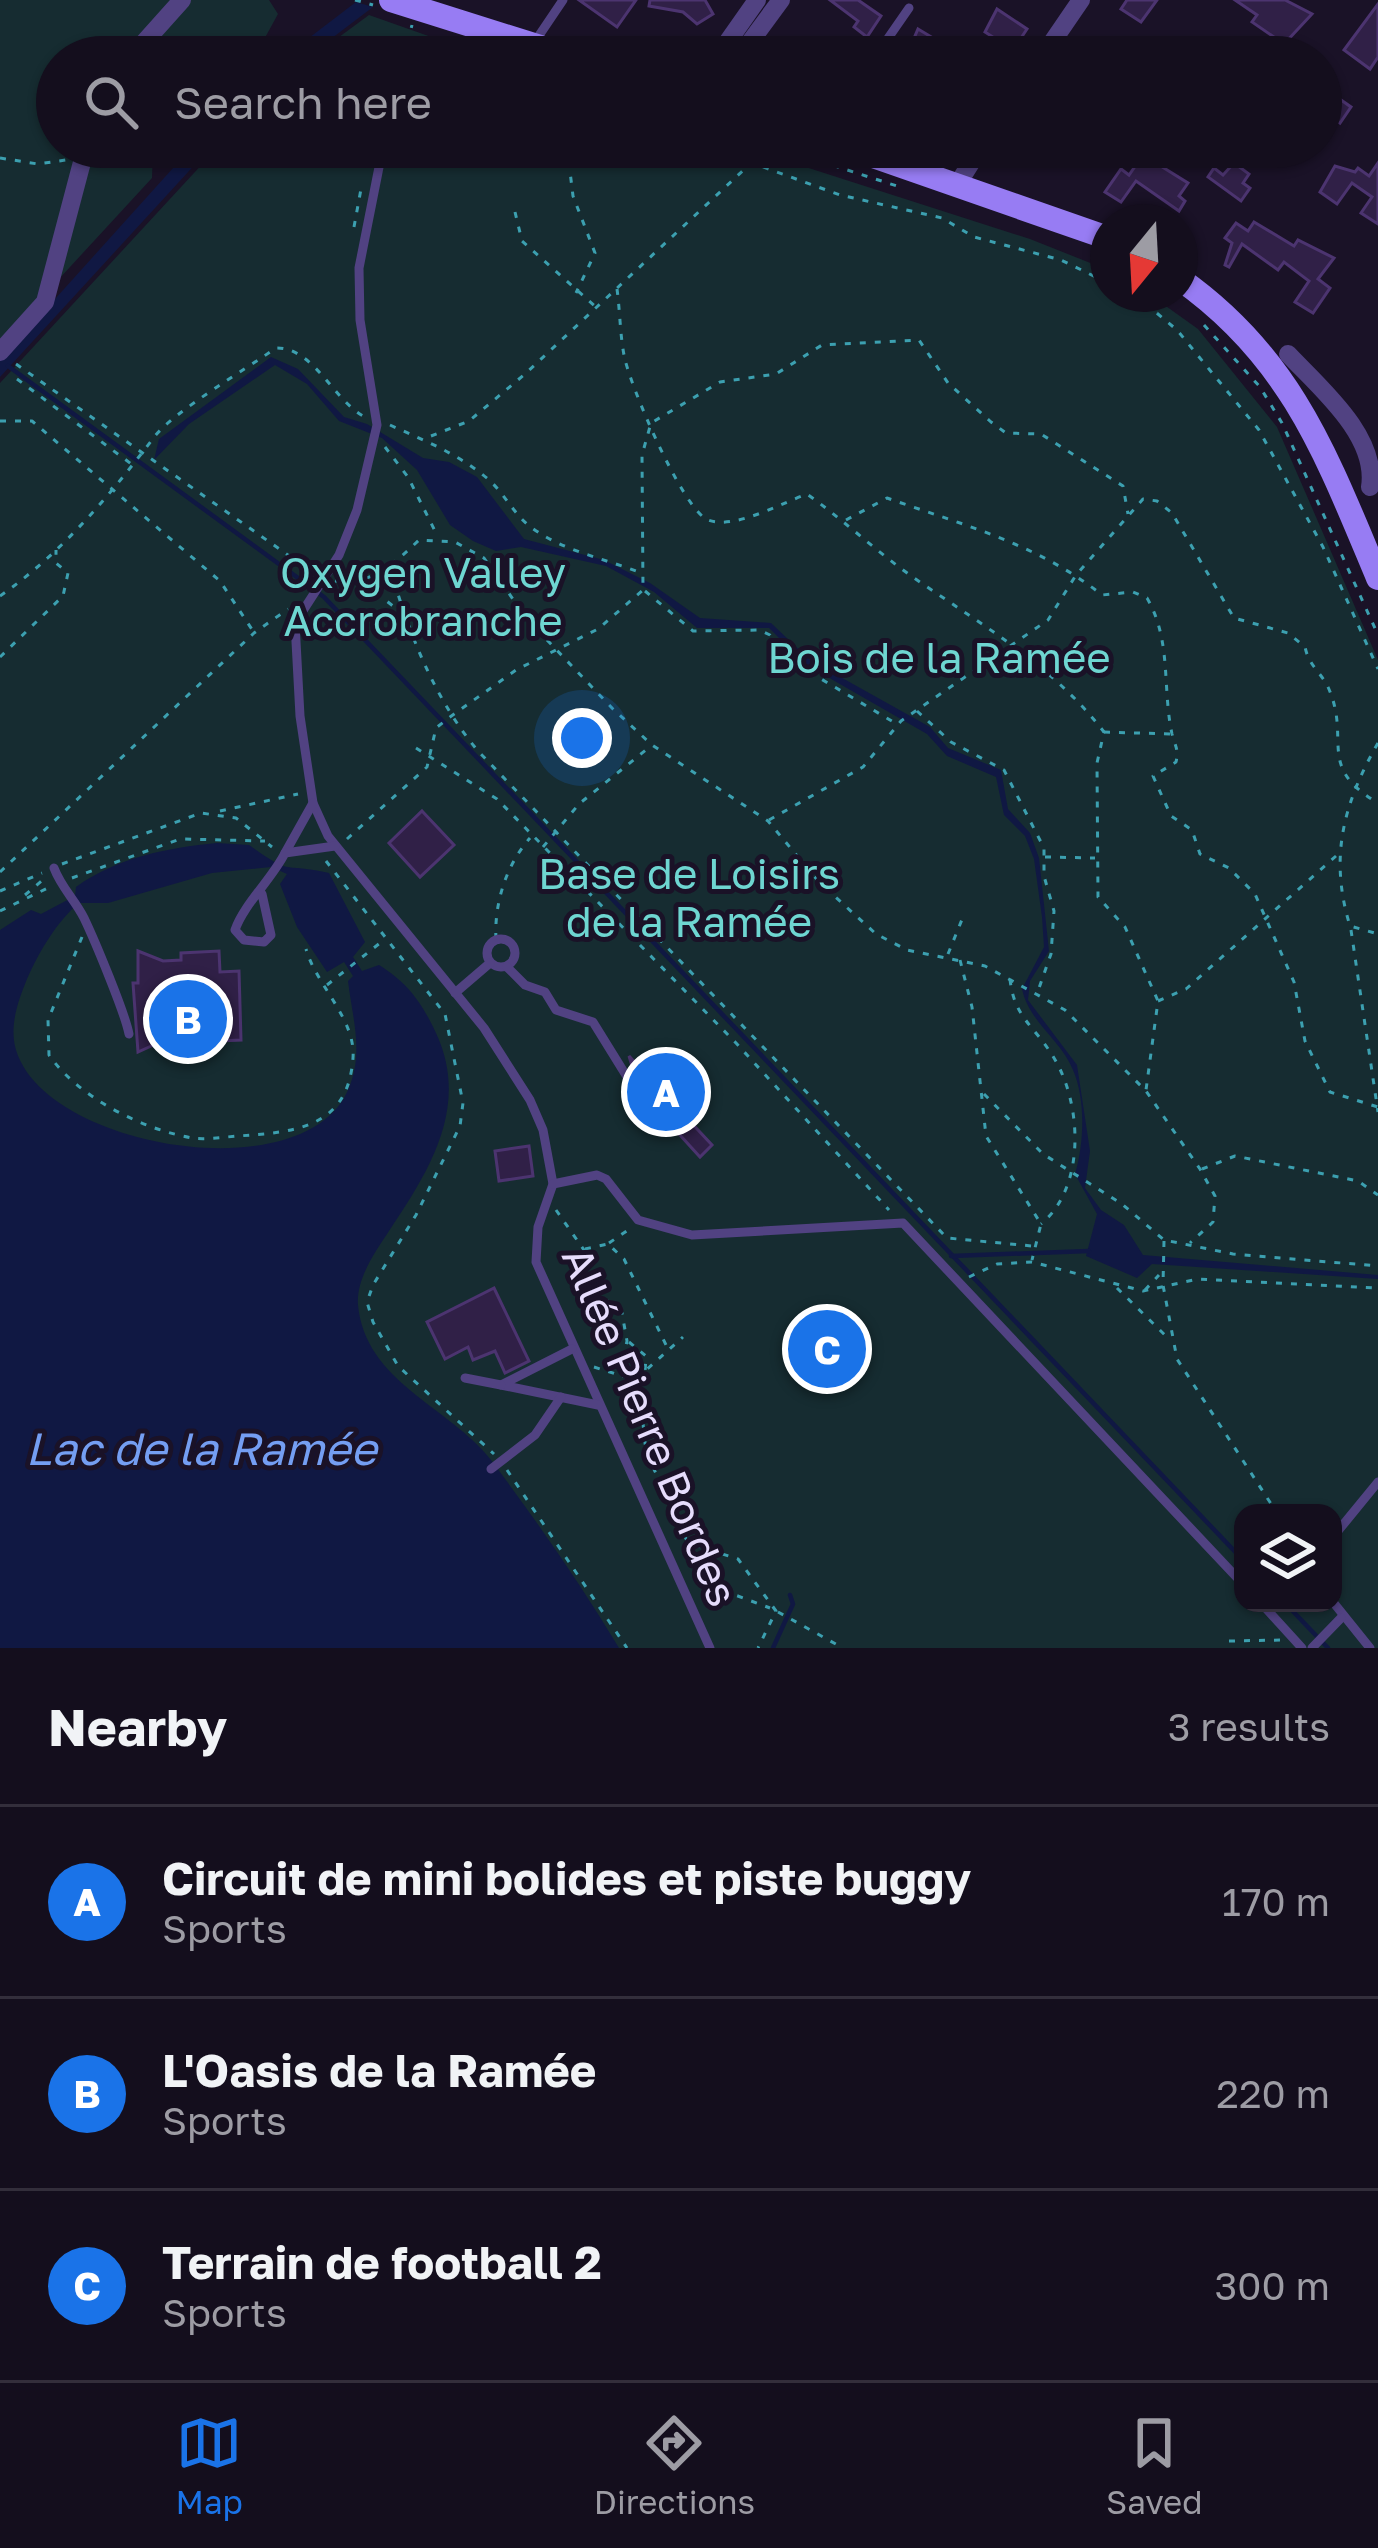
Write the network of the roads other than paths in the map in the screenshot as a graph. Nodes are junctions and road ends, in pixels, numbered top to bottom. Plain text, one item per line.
1 (182, 0) edge
2 (563, 0) edge
3 (757, 0) edge
4 (781, 0) edge
5 (1081, 0) edge
6 (384, 3) edge
7 (909, 8) dead end
8 (420, 11) edge
9 (476, 25) junction
10 (150, 36) edge
11 (473, 36) edge
12 (507, 36) edge
13 (558, 36) edge
14 (742, 36) edge
15 (748, 36) edge
16 (890, 36) edge
17 (1056, 36) edge
18 (81, 168) edge
19 (377, 168) edge
20 (894, 168) edge
21 (968, 168) edge
22 (953, 194) junction
23 (1090, 233) edge
24 (1198, 293) edge
25 (1288, 354) dead end
26 (8, 358) edge
27 (1377, 460) edge
28 (1374, 489) edge
29 (1342, 492) junction
30 (1378, 578) edge
31 (312, 798) junction
32 (335, 846) junction
33 (282, 858) junction
34 (54, 868) road end
35 (262, 894) junction
36 (490, 963) junction
37 (507, 967) junction
38 (455, 993) junction
39 (129, 1034) dead end
40 (632, 1084) dead end
41 (553, 1184) junction
42 (572, 1349) junction
43 (466, 1378) dead end
44 (501, 1385) junction
45 (561, 1397) junction
46 (598, 1405) junction
47 (491, 1469) dead end
48 (1378, 1482) edge
49 (1342, 1527) edge
50 (1234, 1574) edge
51 (1269, 1612) edge
52 (1338, 1612) edge
53 (1341, 1618) junction
54 (1298, 1643) edge
55 (1314, 1647) edge
56 (710, 1648) edge
57 (1370, 1648) edge

1 - 10 street
2 - 13 lane
3 - 14 street
4 - 15 street
5 - 17 street
6 - 8 main road
7 - 16 lane
8 - 9 main road
9 - 11 lane
9 - 12 main road
18 - 26 street
19 - 31 lane
20 - 22 main road
21 - 22 street
22 - 23 main road
24 - 29 main road
25 - 27 street
27 - 28 street
28 - 29 street
29 - 30 main road
31 - 32 lane, Allée Pierre Bordes
31 - 33 lane
32 - 33 lane
32 - 38 lane, Allée Pierre Bordes
33 - 35 lane
34 - 39 lane
35 - 35 lane
36 - 37 lane
36 - 37 lane
36 - 38 lane
37 - 40 lane
38 - 41 lane, Allée Pierre Bordes
41 - 42 lane, Allée Pierre Bordes
41 - 50 lane
42 - 44 lane
42 - 46 lane, Allée Pierre Bordes
43 - 44 lane
44 - 45 lane
45 - 46 lane
45 - 47 lane
46 - 56 lane, Allée Pierre Bordes
48 - 49 lane
51 - 54 lane
52 - 53 lane
53 - 55 lane
53 - 57 lane

